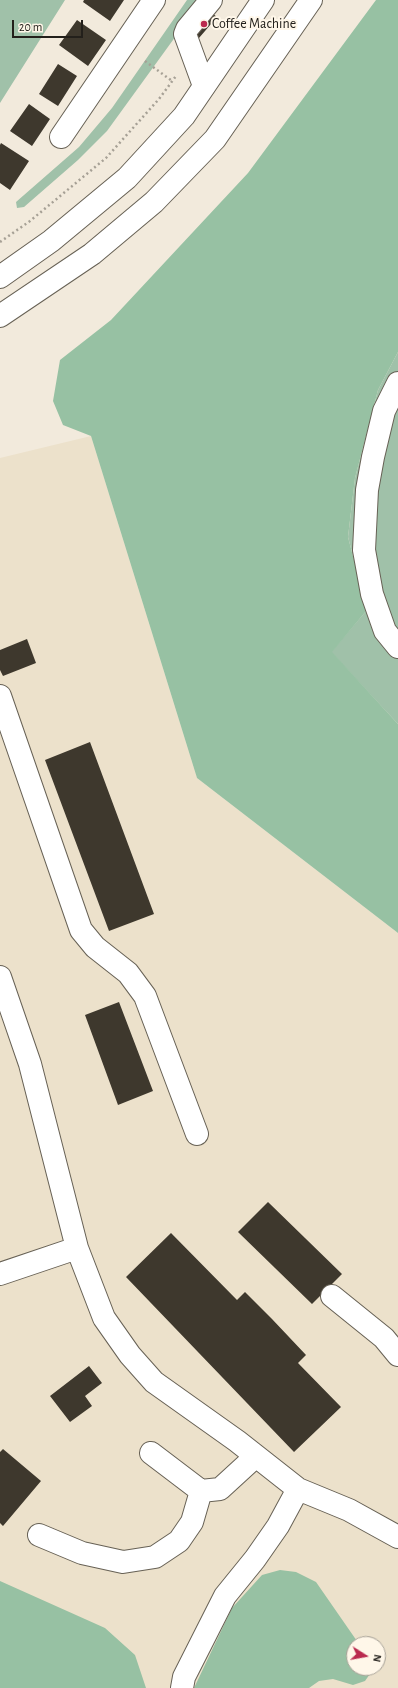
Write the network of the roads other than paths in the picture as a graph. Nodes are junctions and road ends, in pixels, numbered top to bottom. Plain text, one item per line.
1 (154, 0) edge
2 (211, 0) edge
3 (263, 0) edge
4 (311, 0) edge
5 (204, 86) junction
6 (61, 137) dead end
7 (0, 277) edge
8 (0, 316) edge
9 (398, 383) edge
10 (398, 647) edge
11 (0, 696) edge
12 (0, 977) edge
13 (197, 1134) dead end
14 (77, 1248) junction
15 (0, 1274) edge
16 (332, 1296) dead end
17 (398, 1355) edge
18 (151, 1453) dead end
19 (256, 1456) junction
20 (298, 1490) junction
21 (201, 1491) junction
22 (39, 1535) dead end
23 (398, 1537) edge
24 (182, 1688) edge

1 - 6 main road
2 - 5 main road
3 - 5 main road
4 - 8 main road
5 - 7 main road
9 - 10 main road
11 - 13 main road
12 - 14 main road
14 - 15 main road
14 - 19 main road
16 - 17 main road
18 - 21 main road
19 - 20 main road
19 - 21 main road
20 - 23 main road
20 - 24 main road
21 - 22 main road

